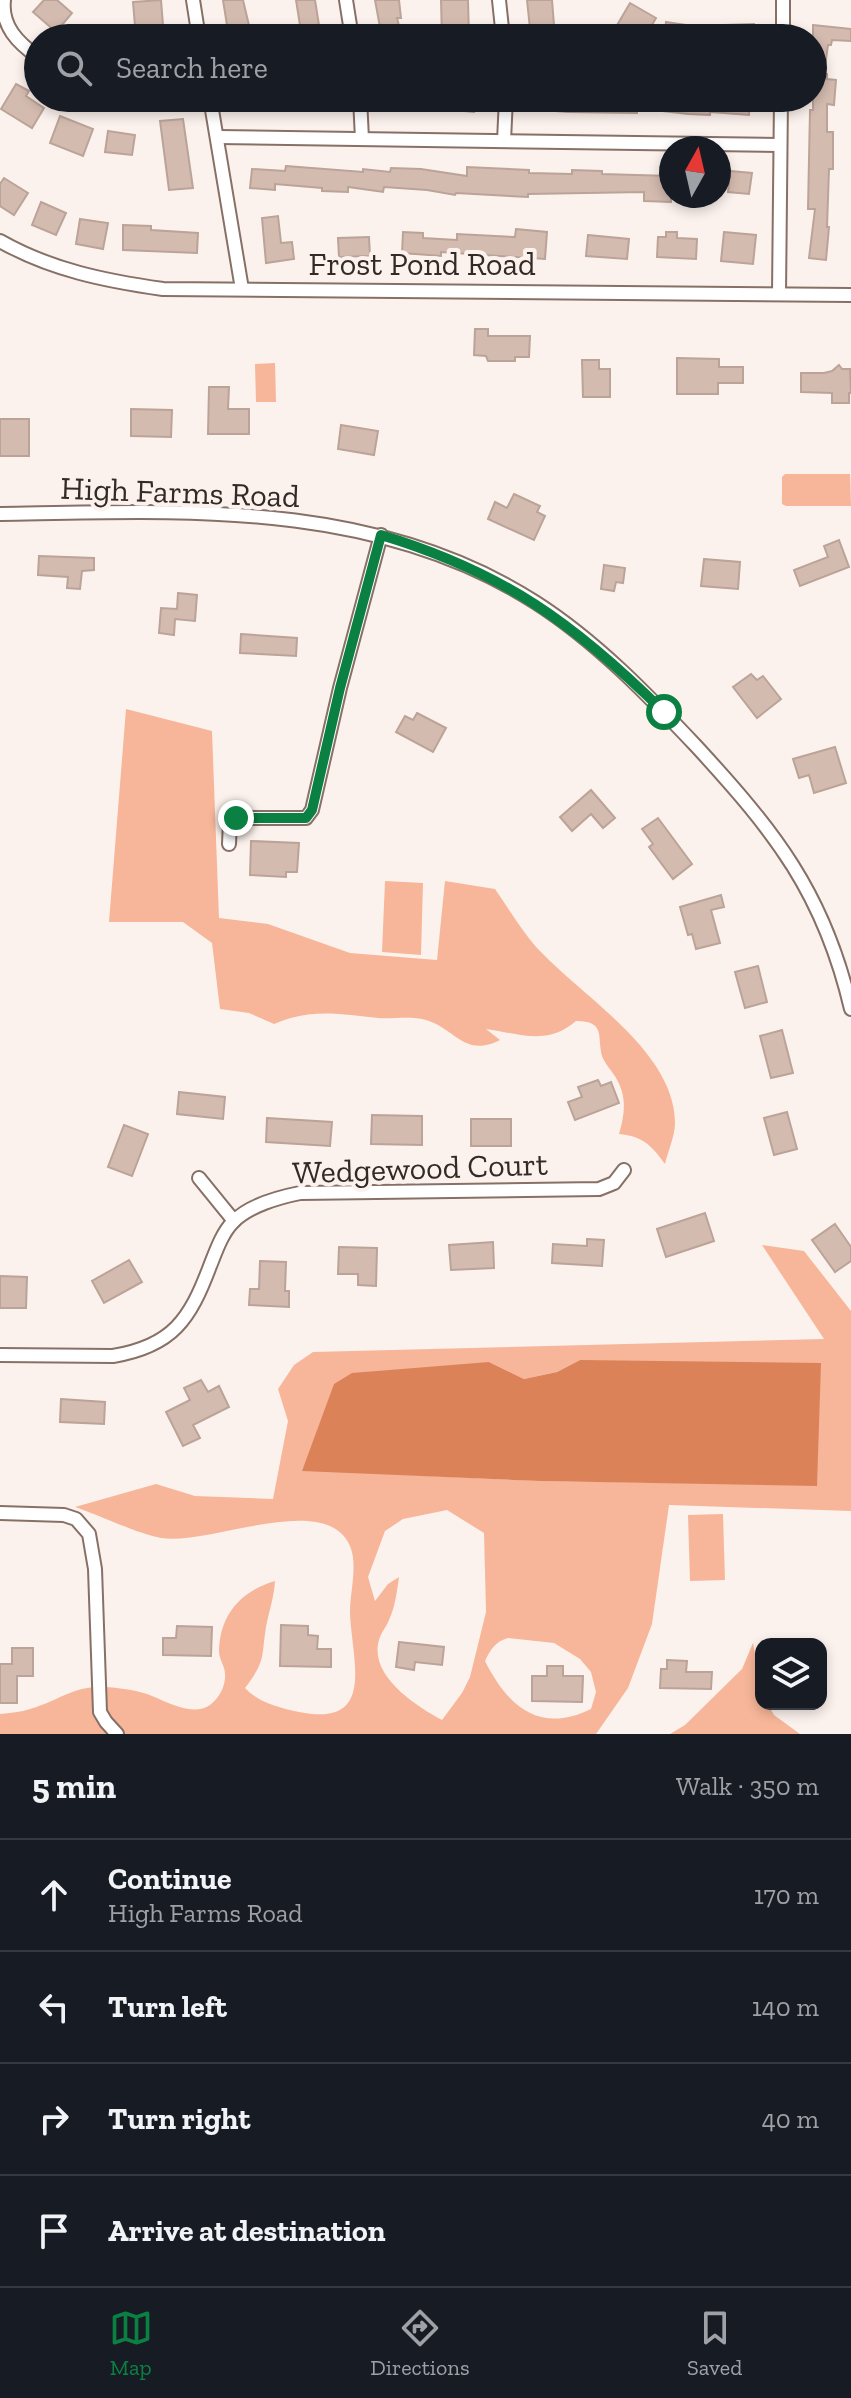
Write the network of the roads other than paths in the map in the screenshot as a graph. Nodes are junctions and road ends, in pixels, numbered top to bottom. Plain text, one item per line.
1 (4, 0) edge
2 (193, 0) edge
3 (346, 0) edge
4 (499, 0) edge
5 (783, 0) edge
6 (197, 24) edge
7 (350, 24) edge
8 (502, 24) edge
9 (783, 24) edge
10 (24, 46) edge
11 (213, 112) edge
12 (361, 112) edge
13 (505, 112) edge
14 (781, 112) edge
15 (218, 137) junction
16 (362, 139) junction
17 (504, 141) junction
18 (780, 145) junction
19 (0, 241) edge
20 (242, 289) junction
21 (779, 294) junction
22 (851, 295) edge
23 (0, 514) edge
24 (381, 535) junction
25 (229, 844) dead end
26 (851, 1009) edge
27 (624, 1170) dead end
28 (199, 1178) dead end
29 (234, 1221) junction
30 (0, 1355) edge
31 (0, 1513) edge
32 (117, 1734) edge

1 - 10 street
2 - 6 street
3 - 7 street
4 - 8 street
5 - 9 street
11 - 15 street
12 - 16 street
13 - 17 street
14 - 18 street
15 - 16 street
15 - 20 street
16 - 17 street
17 - 18 street
18 - 21 street
19 - 20 street, Frost Pond Road
20 - 21 street, Frost Pond Road
21 - 22 street, Frost Pond Road
23 - 24 street, High Farms Road
24 - 25 street
24 - 26 street, High Farms Road
27 - 29 street, Wedgewood Court
28 - 29 street
29 - 30 street, Wedgewood Court
31 - 32 street

